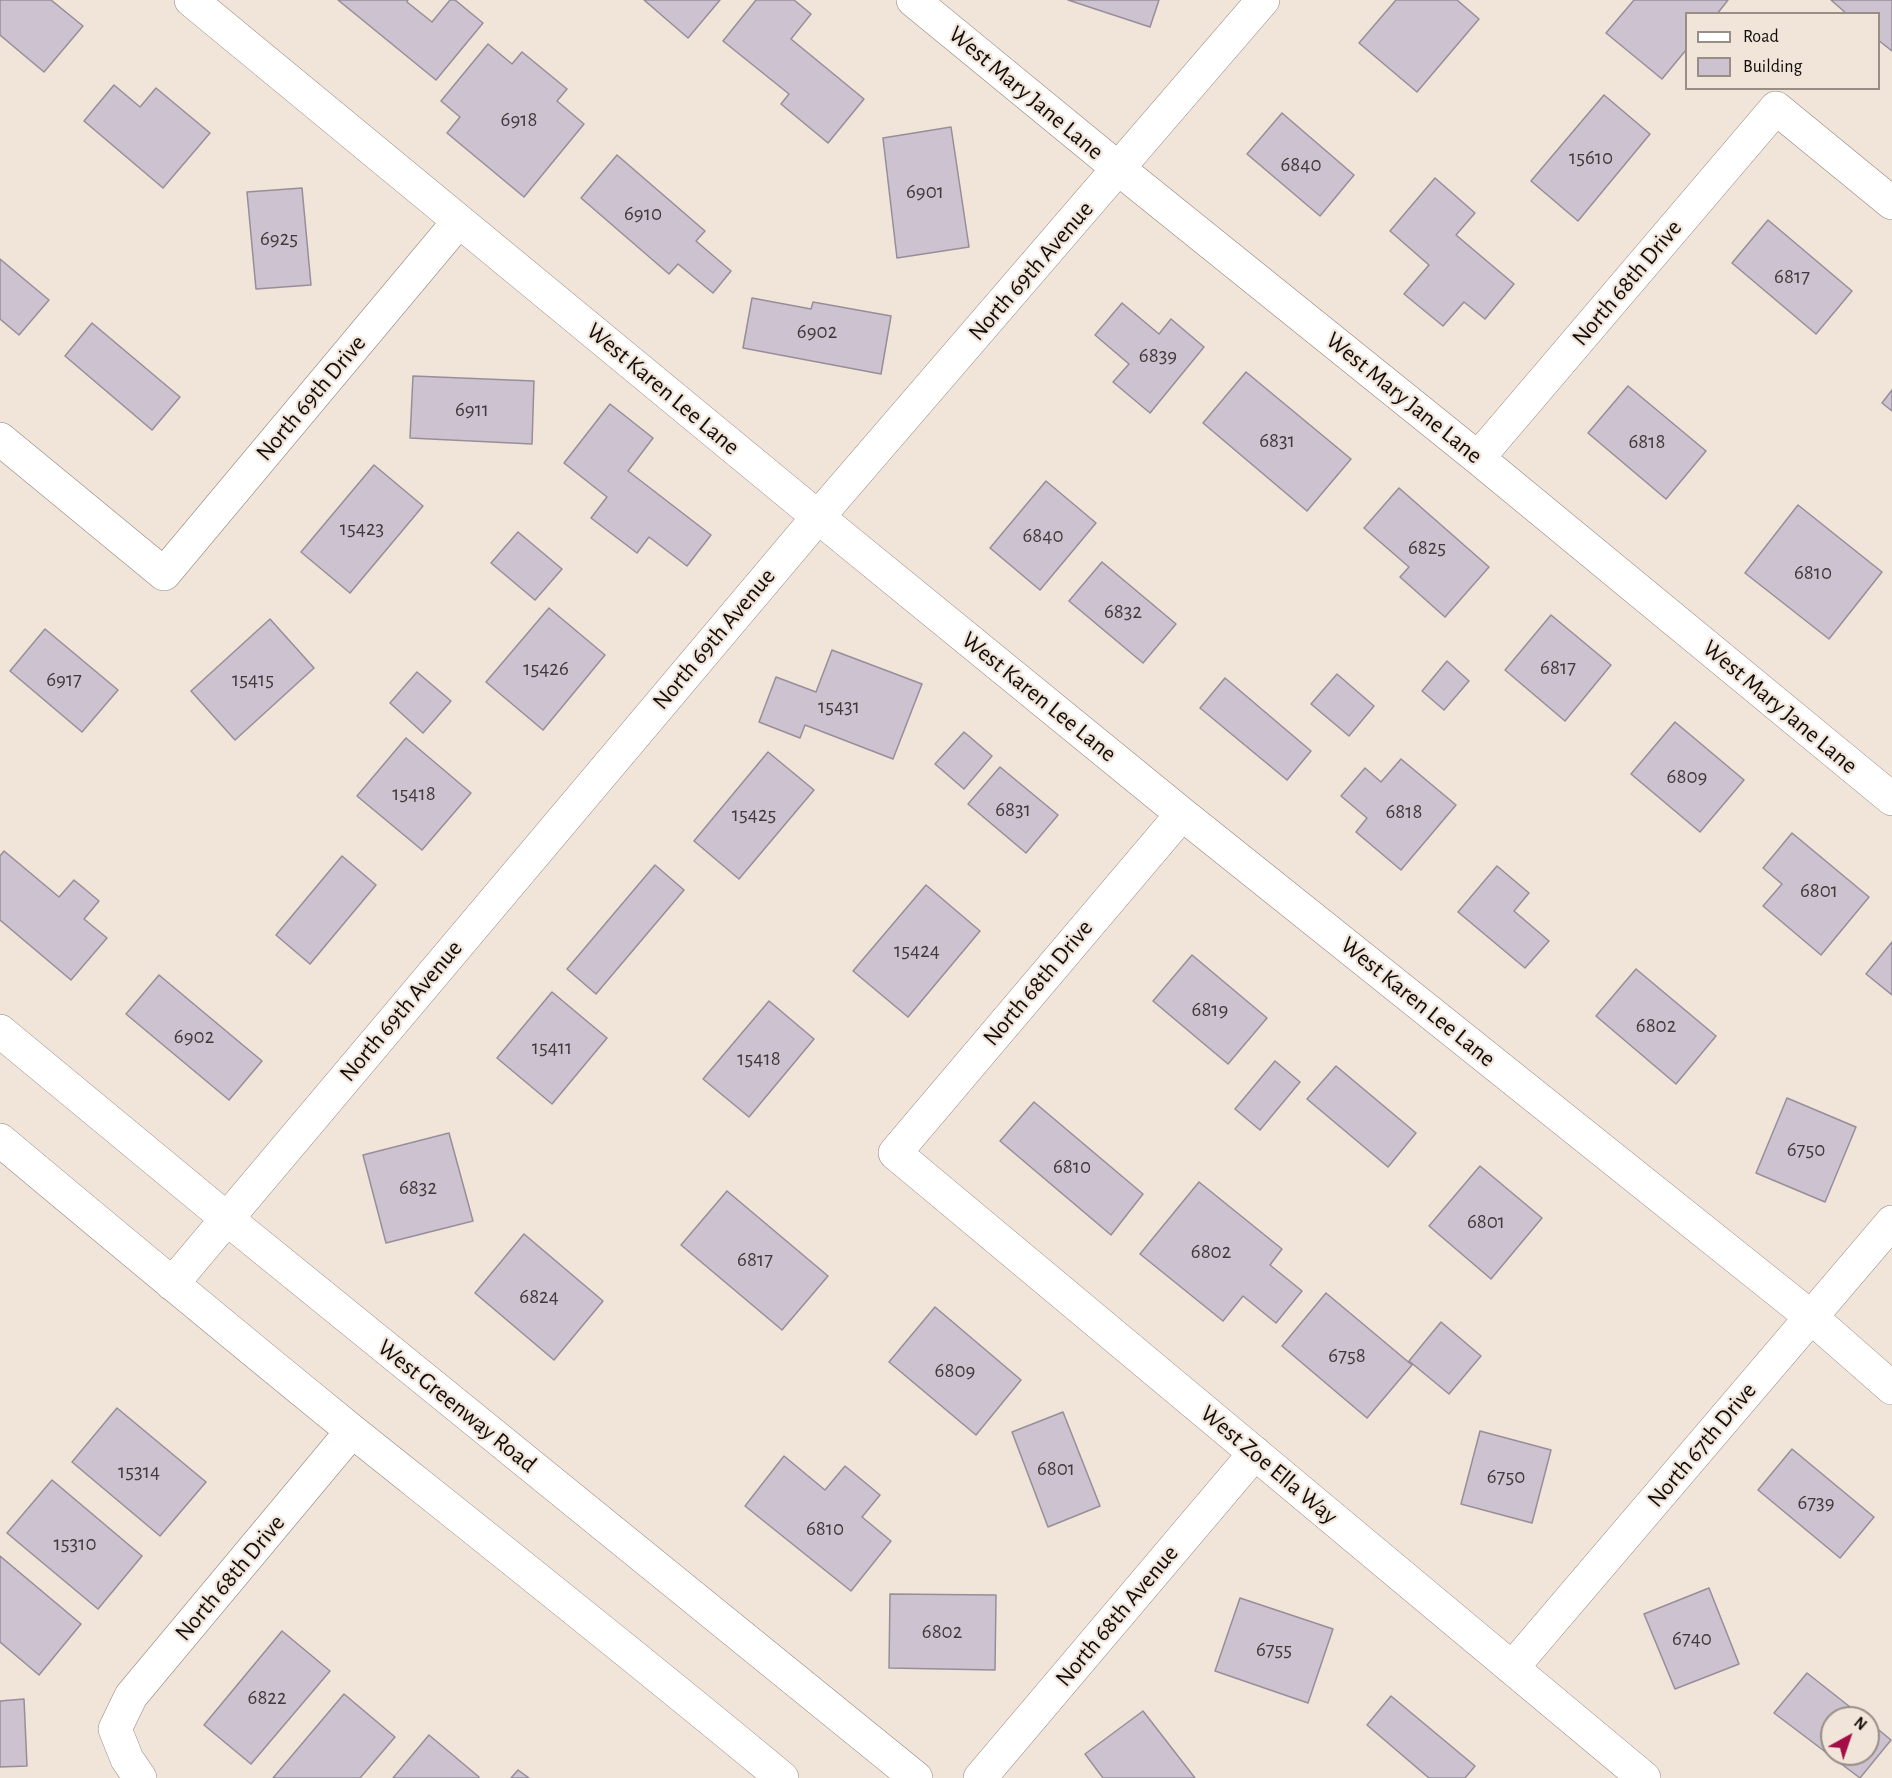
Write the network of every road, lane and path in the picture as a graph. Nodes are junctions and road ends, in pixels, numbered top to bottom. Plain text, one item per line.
1 (191, 0) edge
2 (914, 0) edge
3 (1263, 0) edge
4 (1119, 170) junction
5 (1892, 203) edge
6 (459, 221) junction
7 (0, 439) edge
8 (1478, 458) junction
9 (818, 517) junction
10 (1892, 799) edge
11 (1182, 814) junction
12 (0, 1031) edge
13 (0, 1140) edge
14 (895, 1153) joint
15 (226, 1218) junction
16 (1892, 1222) edge
17 (172, 1284) junction
18 (1811, 1317) junction
19 (1892, 1388) edge
20 (352, 1431) junction
21 (1255, 1453) junction
22 (1512, 1668) junction
23 (140, 1778) edge
24 (782, 1778) edge
25 (916, 1778) edge
26 (980, 1778) edge
27 (1644, 1778) edge

1 - 6 street, West Karen Lee Lane
2 - 4 street, West Mary Jane Lane
3 - 4 street, North 69th Avenue
4 - 8 street, West Mary Jane Lane
4 - 9 street, North 69th Avenue
5 - 8 street, North 68th Drive
6 - 7 street, North 69th Drive
6 - 9 street, West Karen Lee Lane
8 - 10 street, West Mary Jane Lane
9 - 11 street, West Karen Lee Lane
9 - 15 street, North 69th Avenue
11 - 14 street, North 68th Drive
11 - 18 street, West Karen Lee Lane
12 - 15 street, West Greenway Road
13 - 17 street
14 - 21 street, West Zoe Ella Way
15 - 17 street, North 69th Avenue
15 - 25 street, West Greenway Road
16 - 18 street, North 67th Drive
17 - 20 street
18 - 19 street, West Karen Lee Lane
18 - 22 street, North 67th Drive
20 - 23 street, North 68th Drive
20 - 24 street
21 - 22 street, West Zoe Ella Way
21 - 26 street, North 68th Avenue
22 - 27 street, West Zoe Ella Way

